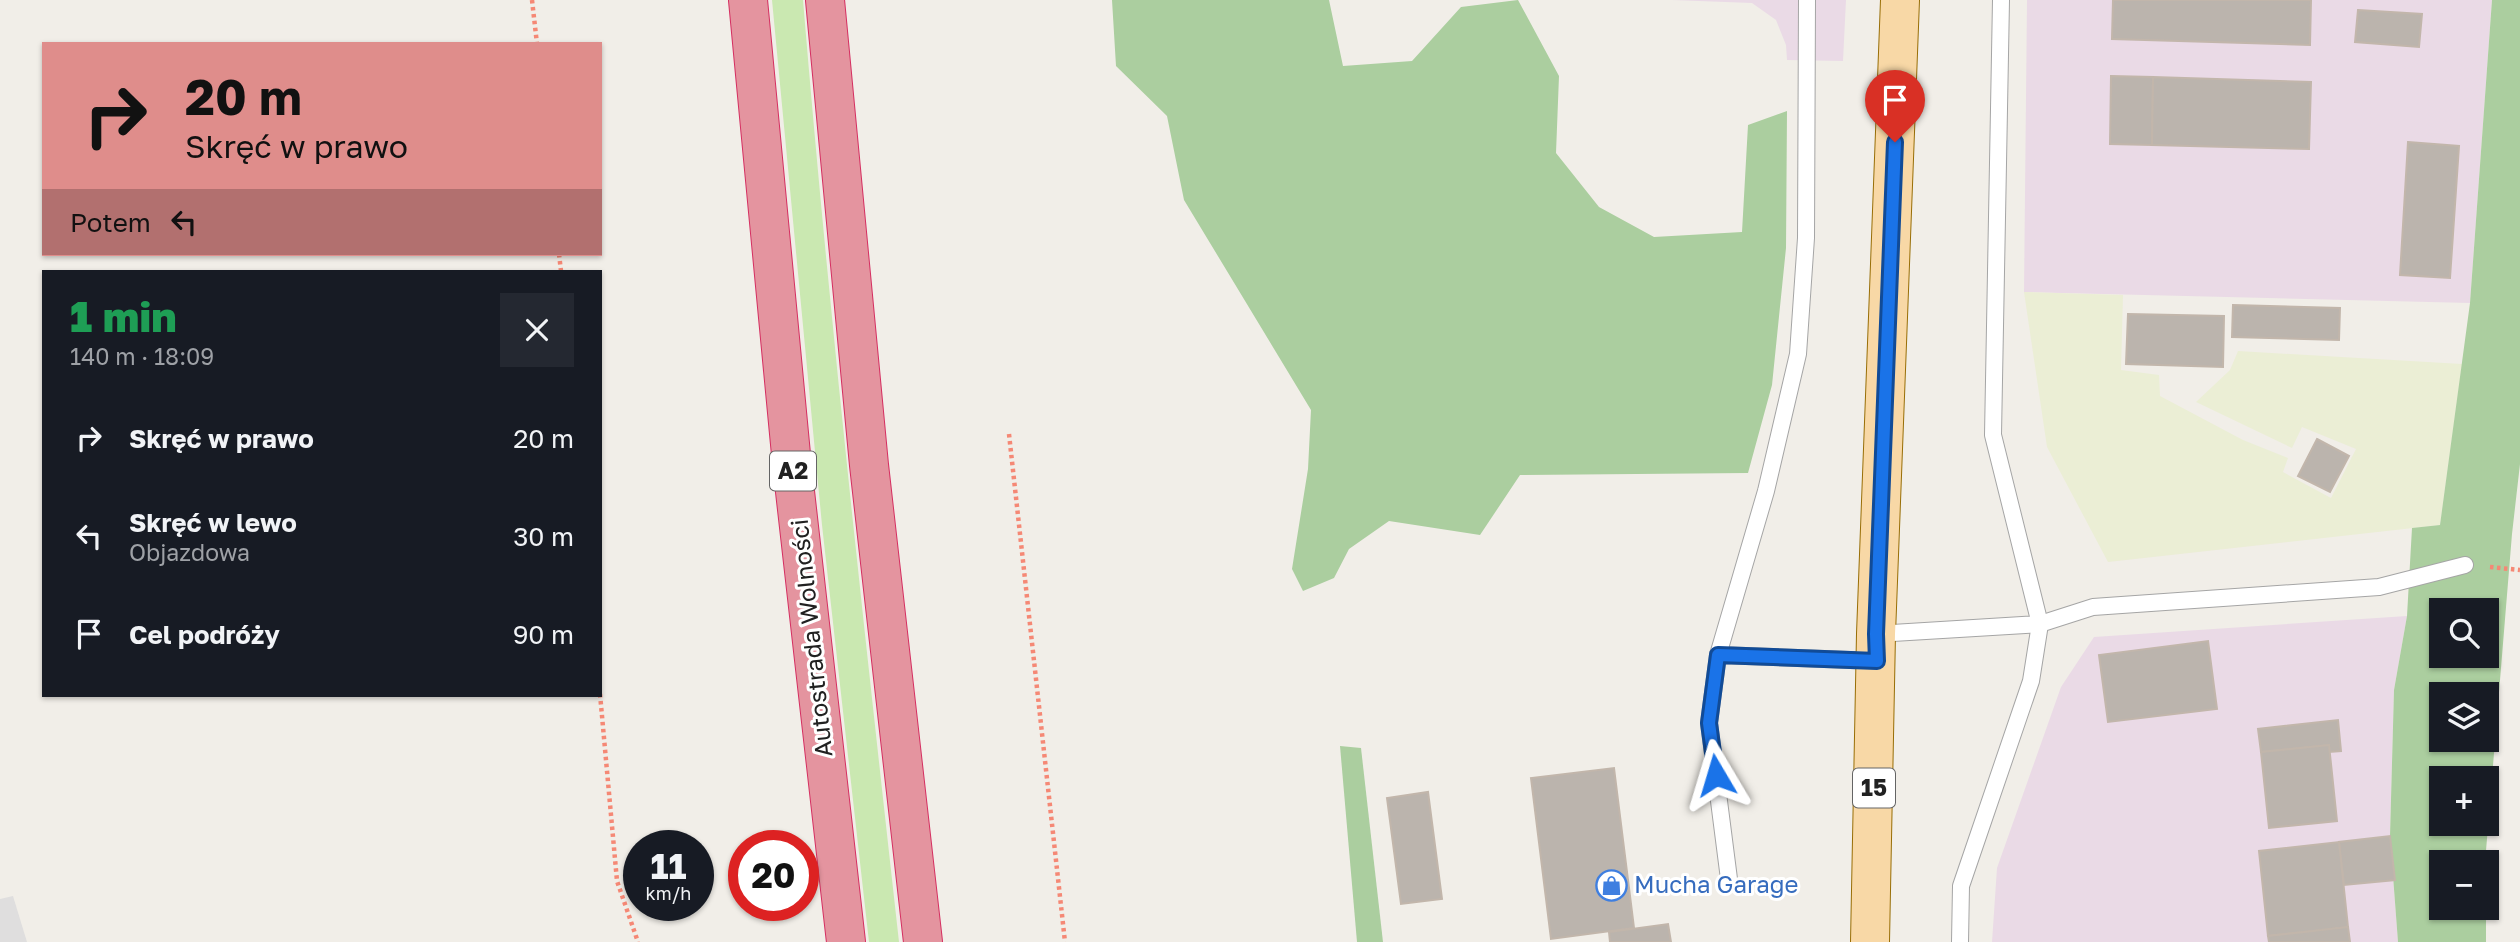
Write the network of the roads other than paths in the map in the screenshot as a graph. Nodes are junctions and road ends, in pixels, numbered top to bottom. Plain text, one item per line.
1 (748, 0) edge
2 (825, 0) edge
3 (1807, 0) edge
4 (1900, 0) edge
5 (2001, 0) edge
6 (2465, 565) dead end
7 (2040, 624) junction
8 (1876, 647) junction
9 (1718, 655) junction
10 (1729, 879) dead end
11 (846, 942) edge
12 (923, 942) edge
13 (1870, 942) edge
14 (1960, 942) edge

1 - 11 highway, Autostrada Wolności / A2
2 - 12 highway
3 - 9 lane
4 - 8 main road, 15
5 - 7 lane
6 - 7 lane
7 - 8 lane
7 - 14 lane
8 - 9 lane
8 - 13 main road, 15
9 - 10 lane

